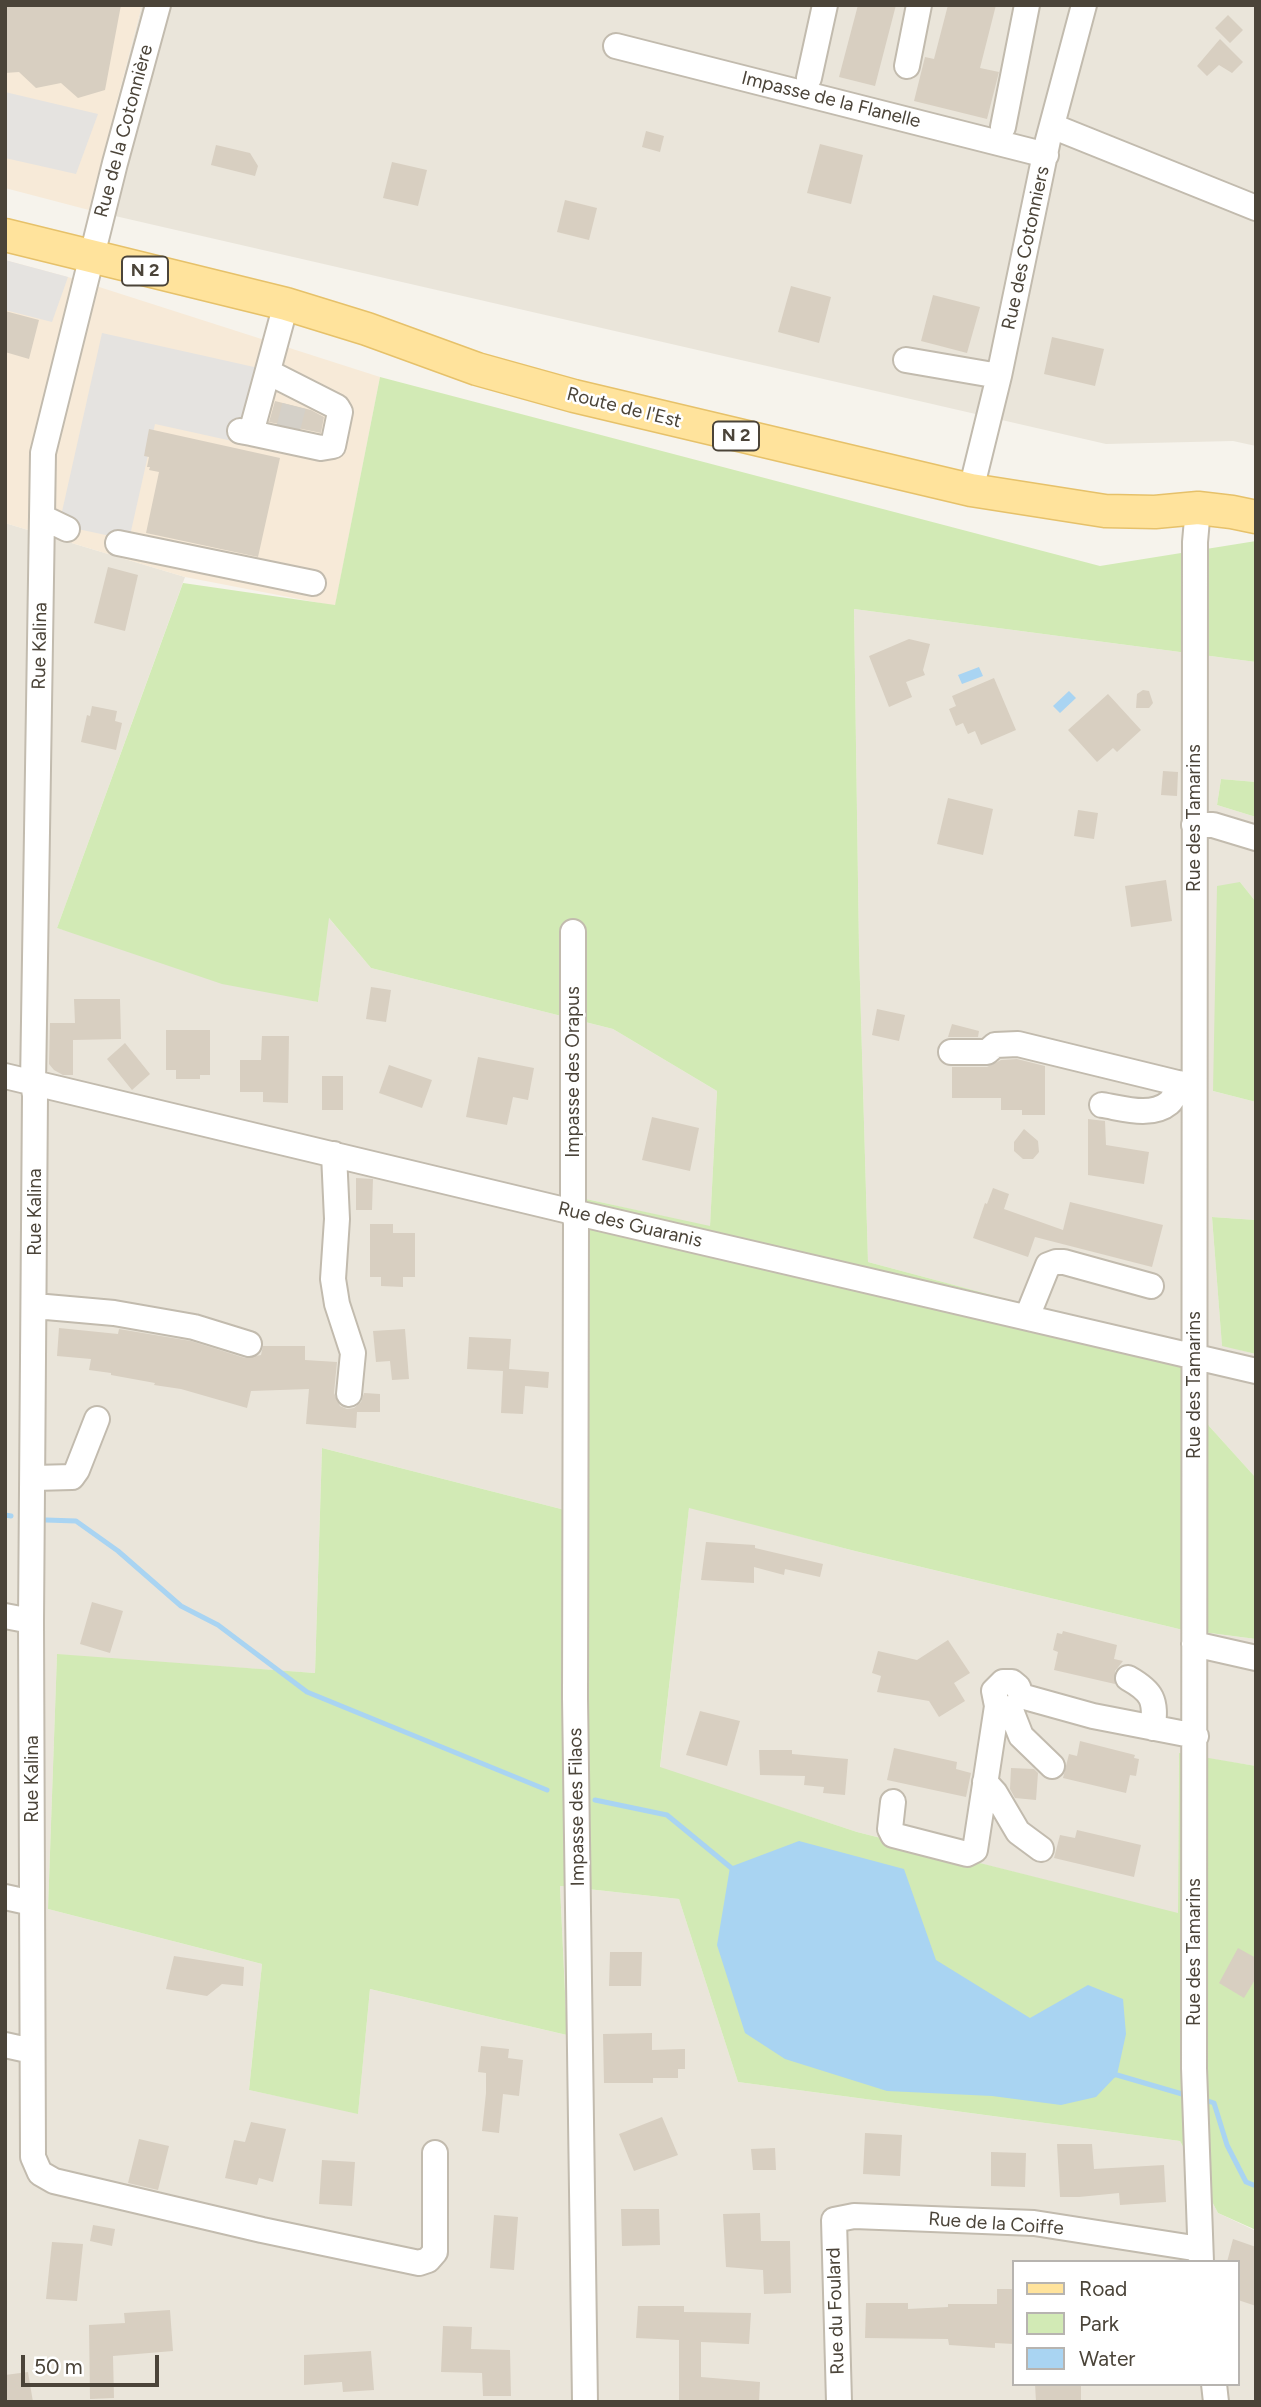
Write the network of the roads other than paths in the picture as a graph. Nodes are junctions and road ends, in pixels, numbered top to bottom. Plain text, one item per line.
1 (158, 5) edge
2 (825, 5) edge
3 (919, 5) edge
4 (1027, 5) edge
5 (1084, 5) edge
6 (616, 47) dead end
7 (907, 66) dead end
8 (785, 71) dead end
9 (809, 78) junction
10 (1003, 127) junction
11 (1049, 141) junction
12 (1256, 208) edge
13 (5, 236) edge
14 (92, 257) junction
15 (286, 304) junction
16 (906, 360) dead end
17 (268, 372) junction
18 (999, 376) junction
19 (971, 490) junction
20 (1198, 508) junction
21 (42, 517) junction
22 (1256, 517) edge
23 (67, 529) dead end
24 (118, 543) dead end
25 (313, 583) dead end
26 (1194, 825) junction
27 (1256, 838) edge
28 (573, 932) dead end
29 (951, 1052) dead end
30 (5, 1076) edge
31 (33, 1084) junction
32 (1186, 1085) junction
33 (1102, 1105) dead end
34 (334, 1154) junction
35 (573, 1212) junction
36 (1151, 1286) dead end
37 (35, 1306) junction
38 (1027, 1317) junction
39 (249, 1344) dead end
40 (1193, 1357) junction
41 (1256, 1371) edge
42 (349, 1394) dead end
43 (97, 1419) dead end
44 (34, 1478) junction
45 (5, 1616) edge
46 (32, 1620) junction
47 (1194, 1644) junction
48 (1256, 1658) edge
49 (1128, 1678) dead end
50 (1009, 1703) junction
51 (1153, 1728) junction
52 (1196, 1737) junction
53 (1052, 1766) dead end
54 (985, 1782) junction
55 (893, 1802) dead end
56 (1041, 1849) dead end
57 (5, 1897) edge
58 (32, 1903) junction
59 (5, 2045) edge
60 (32, 2051) junction
61 (435, 2153) dead end
62 (834, 2220) joint
63 (1200, 2255) edge
64 (585, 2402) edge
65 (839, 2402) edge

1 - 14 street, Rue de la Cotonnière
2 - 9 street
3 - 7 street
4 - 10 street
5 - 11 street, Rue des Cotonniers
6 - 11 street, Impasse de la Flanelle
8 - 9 street
9 - 10 street
10 - 11 street
11 - 12 street
11 - 18 street, Rue des Cotonniers
13 - 14 main road, Route de l'Est / N 2
14 - 15 main road, Route de l'Est / N 2
14 - 21 street, Rue Kalina
15 - 17 street
15 - 19 main road, Route de l'Est / N 2
16 - 18 street
17 - 17 street
18 - 19 street, Rue des Cotonniers
19 - 20 main road, Route de l'Est / N 2
20 - 22 main road, Route de l'Est / N 2
20 - 26 street, Rue des Tamarins
21 - 23 street
21 - 31 street, Rue Kalina
24 - 25 street
26 - 27 street
26 - 32 street, Rue des Tamarins
28 - 35 street, Impasse des Orapus
29 - 32 street
30 - 31 street, Rue des Guaranis
31 - 34 street, Rue des Guaranis
31 - 37 street, Rue Kalina
32 - 33 street
32 - 40 street, Rue des Tamarins
34 - 35 street, Rue des Guaranis
34 - 42 street
35 - 38 street, Rue des Guaranis
35 - 64 street, Impasse des Filaos
36 - 38 street
37 - 39 street
37 - 44 street, Rue Kalina
38 - 40 street, Rue des Guaranis
40 - 41 street, Rue des Guaranis
40 - 47 street, Rue des Tamarins
43 - 44 street
44 - 46 street, Rue Kalina
45 - 46 street
46 - 58 street, Rue Kalina
47 - 48 street
47 - 52 street, Rue des Tamarins
49 - 51 street
50 - 51 street
50 - 53 street
50 - 54 street
51 - 52 street
52 - 63 street, Rue des Tamarins
54 - 55 street
54 - 56 street
57 - 58 street
58 - 60 street, Rue Kalina
59 - 60 street
60 - 61 street, Rue Kalina
62 - 63 street, Rue de la Coiffe
62 - 65 street, Rue du Foulard

